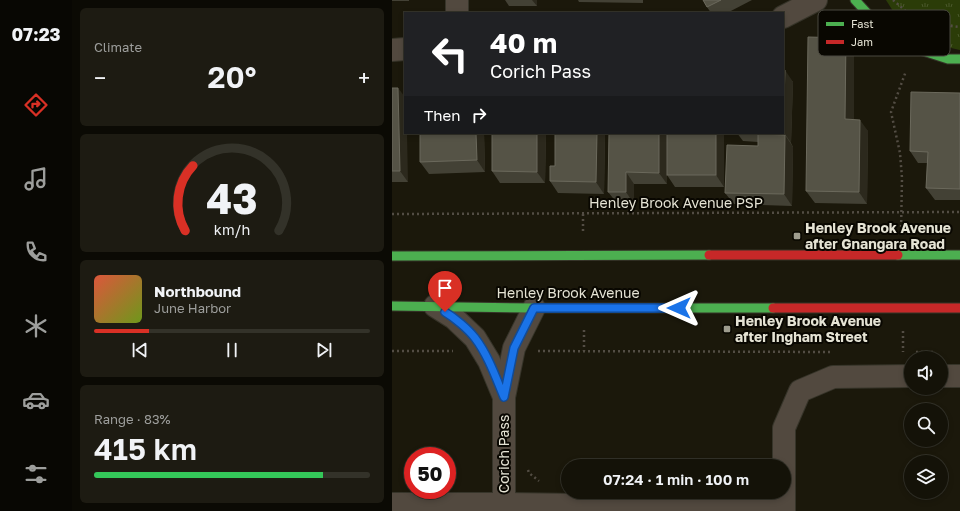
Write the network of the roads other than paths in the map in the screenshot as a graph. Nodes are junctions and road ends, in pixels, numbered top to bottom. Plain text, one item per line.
1 (457, 0) edge
2 (816, 0) edge
3 (855, 0) edge
4 (864, 10) edge
5 (457, 12) edge
6 (784, 16) edge
7 (404, 49) edge
8 (392, 50) edge
9 (939, 56) edge
10 (960, 59) edge
11 (960, 255) edge
12 (392, 256) edge
13 (392, 306) edge
14 (435, 306) junction
15 (534, 308) junction
16 (960, 308) edge
17 (904, 376) edge
18 (948, 376) edge
19 (960, 376) edge
20 (504, 397) junction
21 (392, 504) edge
22 (504, 508) edge
23 (784, 509) edge

1 - 5 street
2 - 6 street
3 - 4 main road
7 - 8 street
9 - 10 main road
11 - 12 main road
13 - 14 main road, Henley Brook Avenue
14 - 15 main road, Henley Brook Avenue
14 - 20 street, Corich Pass
15 - 16 main road, Henley Brook Avenue
15 - 20 street, Corich Pass
17 - 23 street
18 - 19 street
20 - 22 street, Corich Pass
21 - 22 street
22 - 23 street

